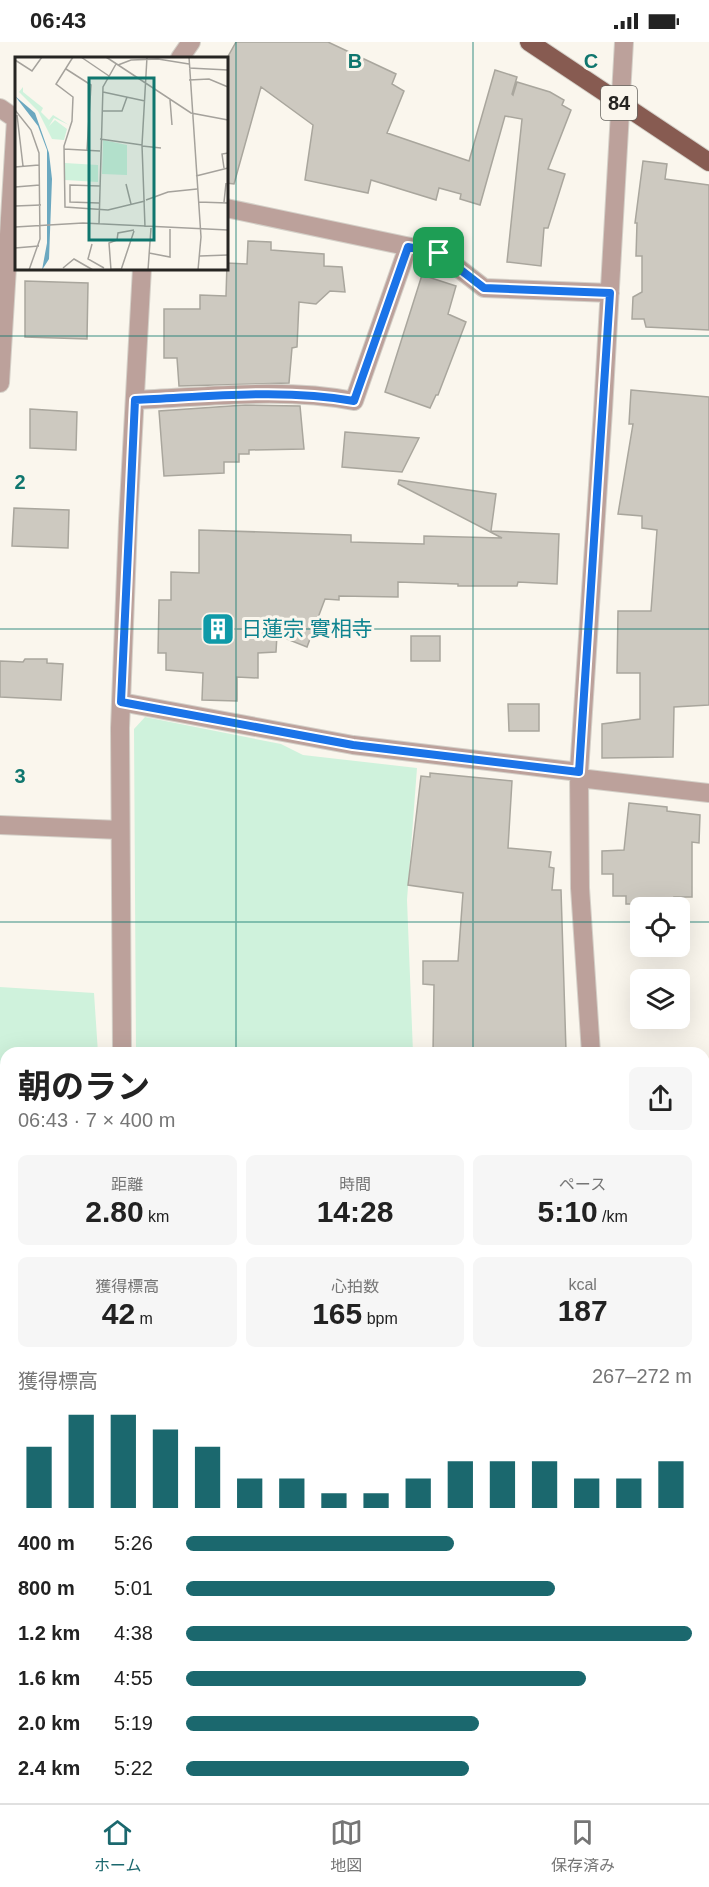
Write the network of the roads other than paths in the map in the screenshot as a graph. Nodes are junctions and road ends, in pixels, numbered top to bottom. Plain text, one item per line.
1 (191, 42) edge
2 (529, 42) edge
3 (624, 42) edge
4 (181, 57) edge
5 (621, 104) junction
6 (0, 108) edge
7 (15, 118) edge
8 (15, 136) edge
9 (709, 162) edge
10 (228, 208) edge
11 (408, 247) junction
12 (142, 270) edge
13 (610, 293) junction
14 (0, 383) edge
15 (135, 400) junction
16 (121, 702) junction
17 (579, 775) junction
18 (709, 793) edge
19 (0, 825) edge
20 (120, 830) junction
21 (122, 1047) edge
22 (591, 1047) edge

1 - 4 street
2 - 5 main road, 84
3 - 5 street
5 - 9 main road, 84
5 - 13 street
6 - 7 street
8 - 14 street
10 - 11 street
11 - 13 street
11 - 15 street
12 - 15 street
13 - 17 street
15 - 16 street
16 - 17 street
16 - 20 street
17 - 18 street
17 - 22 street
19 - 20 street
20 - 21 street

